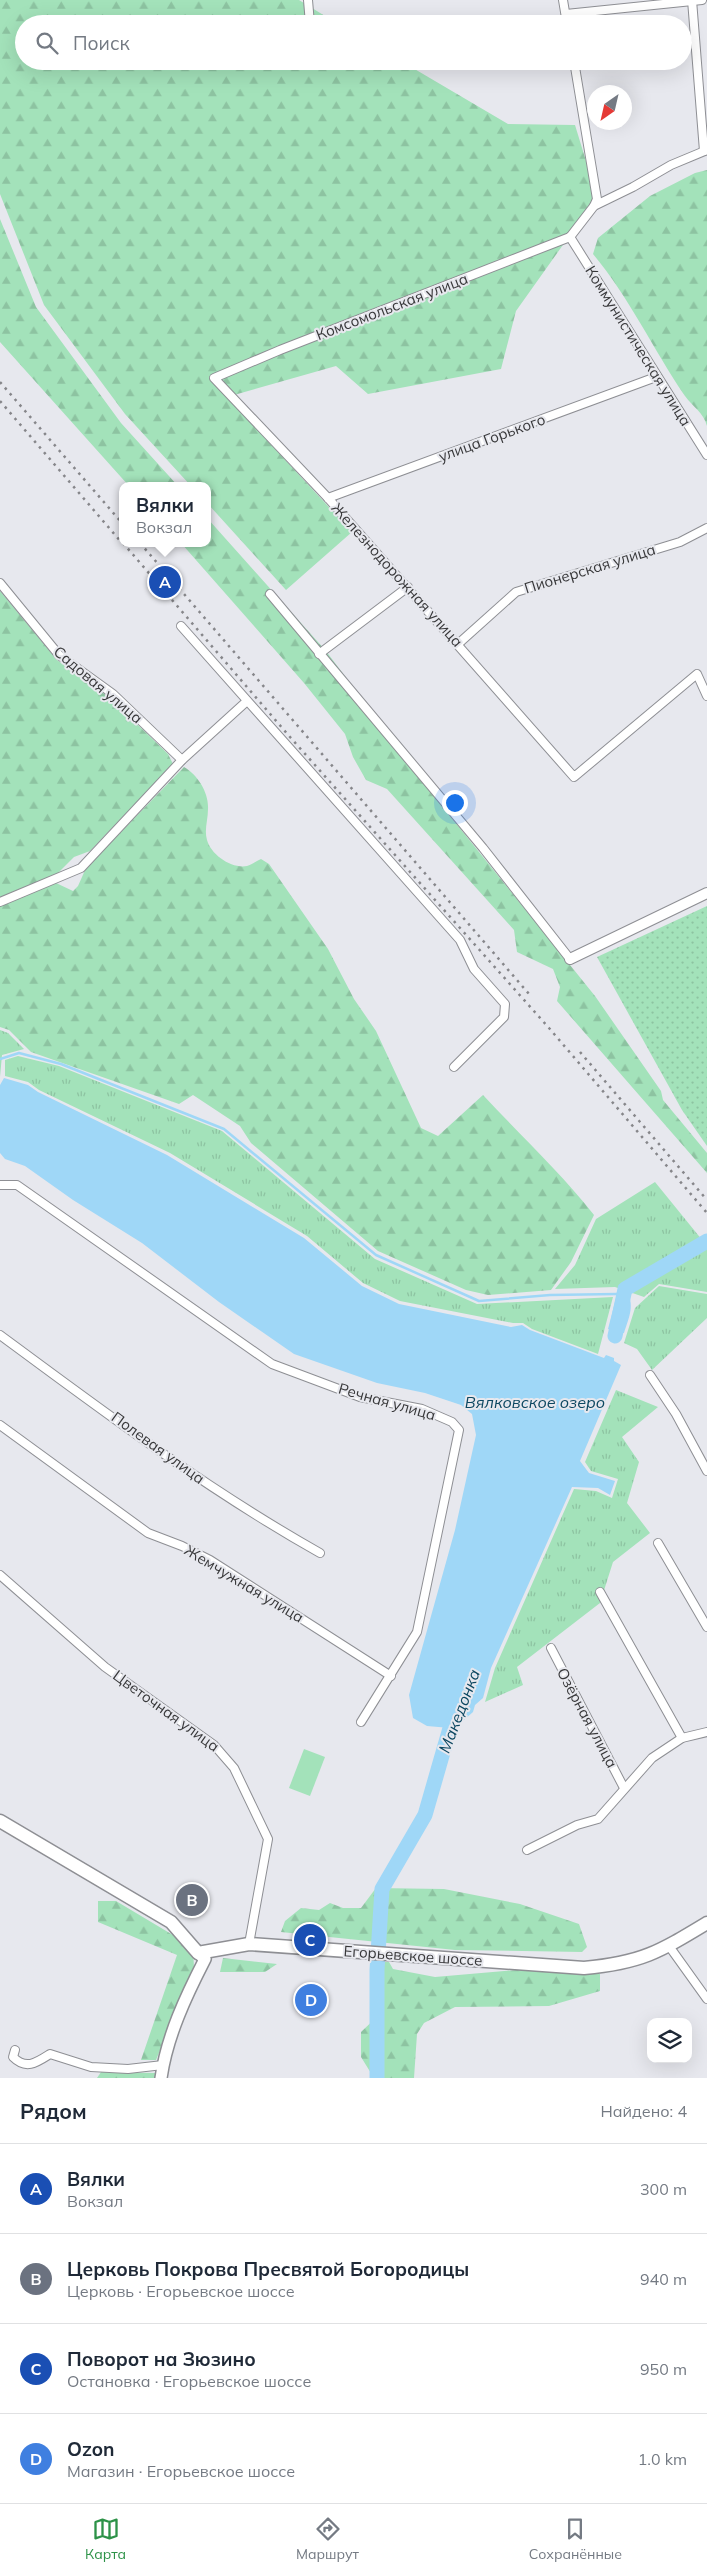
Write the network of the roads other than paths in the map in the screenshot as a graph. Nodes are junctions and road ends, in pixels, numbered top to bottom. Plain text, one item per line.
1 (308, 0) edge
2 (563, 0) edge
3 (692, 0) edge
4 (702, 0) edge
5 (566, 14) joint
6 (309, 15) edge
7 (576, 70) edge
8 (706, 150) edge
9 (594, 206) junction
10 (570, 237) junction
11 (656, 377) junction
12 (214, 378) joint
13 (707, 455) edge
14 (328, 498) junction
15 (707, 528) edge
16 (0, 583) edge
17 (408, 587) junction
18 (270, 594) dead end
19 (180, 626) dead end
20 (458, 644) junction
21 (319, 654) junction
22 (707, 696) edge
23 (247, 701) junction
24 (182, 760) junction
25 (707, 893) edge
26 (0, 902) edge
27 (570, 959) joint
28 (454, 1067) dead end
29 (0, 1186) edge
30 (0, 1335) edge
31 (650, 1375) dead end
32 (0, 1425) edge
33 (707, 1471) edge
34 (658, 1543) dead end
35 (320, 1553) dead end
36 (0, 1575) edge
37 (600, 1592) dead end
38 (707, 1627) edge
39 (550, 1648) dead end
40 (391, 1676) junction
41 (362, 1722) dead end
42 (707, 1732) edge
43 (682, 1738) junction
44 (624, 1788) junction
45 (0, 1821) edge
46 (527, 1850) dead end
47 (707, 1923) edge
48 (249, 1944) junction
49 (669, 1946) junction
50 (198, 1953) junction
51 (707, 1999) edge
52 (15, 2050) dead end
53 (163, 2065) junction
54 (161, 2078) edge

1 - 6 street
2 - 5 street
3 - 4 street
3 - 5 street
3 - 8 street
7 - 9 street
8 - 9 street
9 - 10 street
10 - 11 street, Коммунистическая улица
10 - 12 street, Комсомольская улица
11 - 13 street, Коммунистическая улица
11 - 14 street, улица Горького
12 - 14 street, Железнодорожная улица
14 - 17 street, Железнодорожная улица
15 - 20 street, Пионерская улица
16 - 24 street, Садовая улица
17 - 20 street, Железнодорожная улица
17 - 21 street
18 - 21 street
19 - 23 street
20 - 22 street, Железнодорожная улица
21 - 27 street
23 - 24 street
23 - 28 street
24 - 26 street
25 - 27 street
29 - 40 street, Речная улица
30 - 35 street, Полевая улица
31 - 33 street
32 - 40 street, Жемчужная улица
34 - 38 street
36 - 48 street, Цветочная улица
37 - 43 street
39 - 44 street, Озёрная улица
40 - 41 street, Речная улица
42 - 43 street
43 - 44 street
44 - 46 street
45 - 50 main road
47 - 49 main road, Егорьевское шоссе
48 - 49 main road, Егорьевское шоссе
48 - 50 main road, Егорьевское шоссе
49 - 51 street
50 - 53 main road
52 - 53 street
53 - 54 main road

